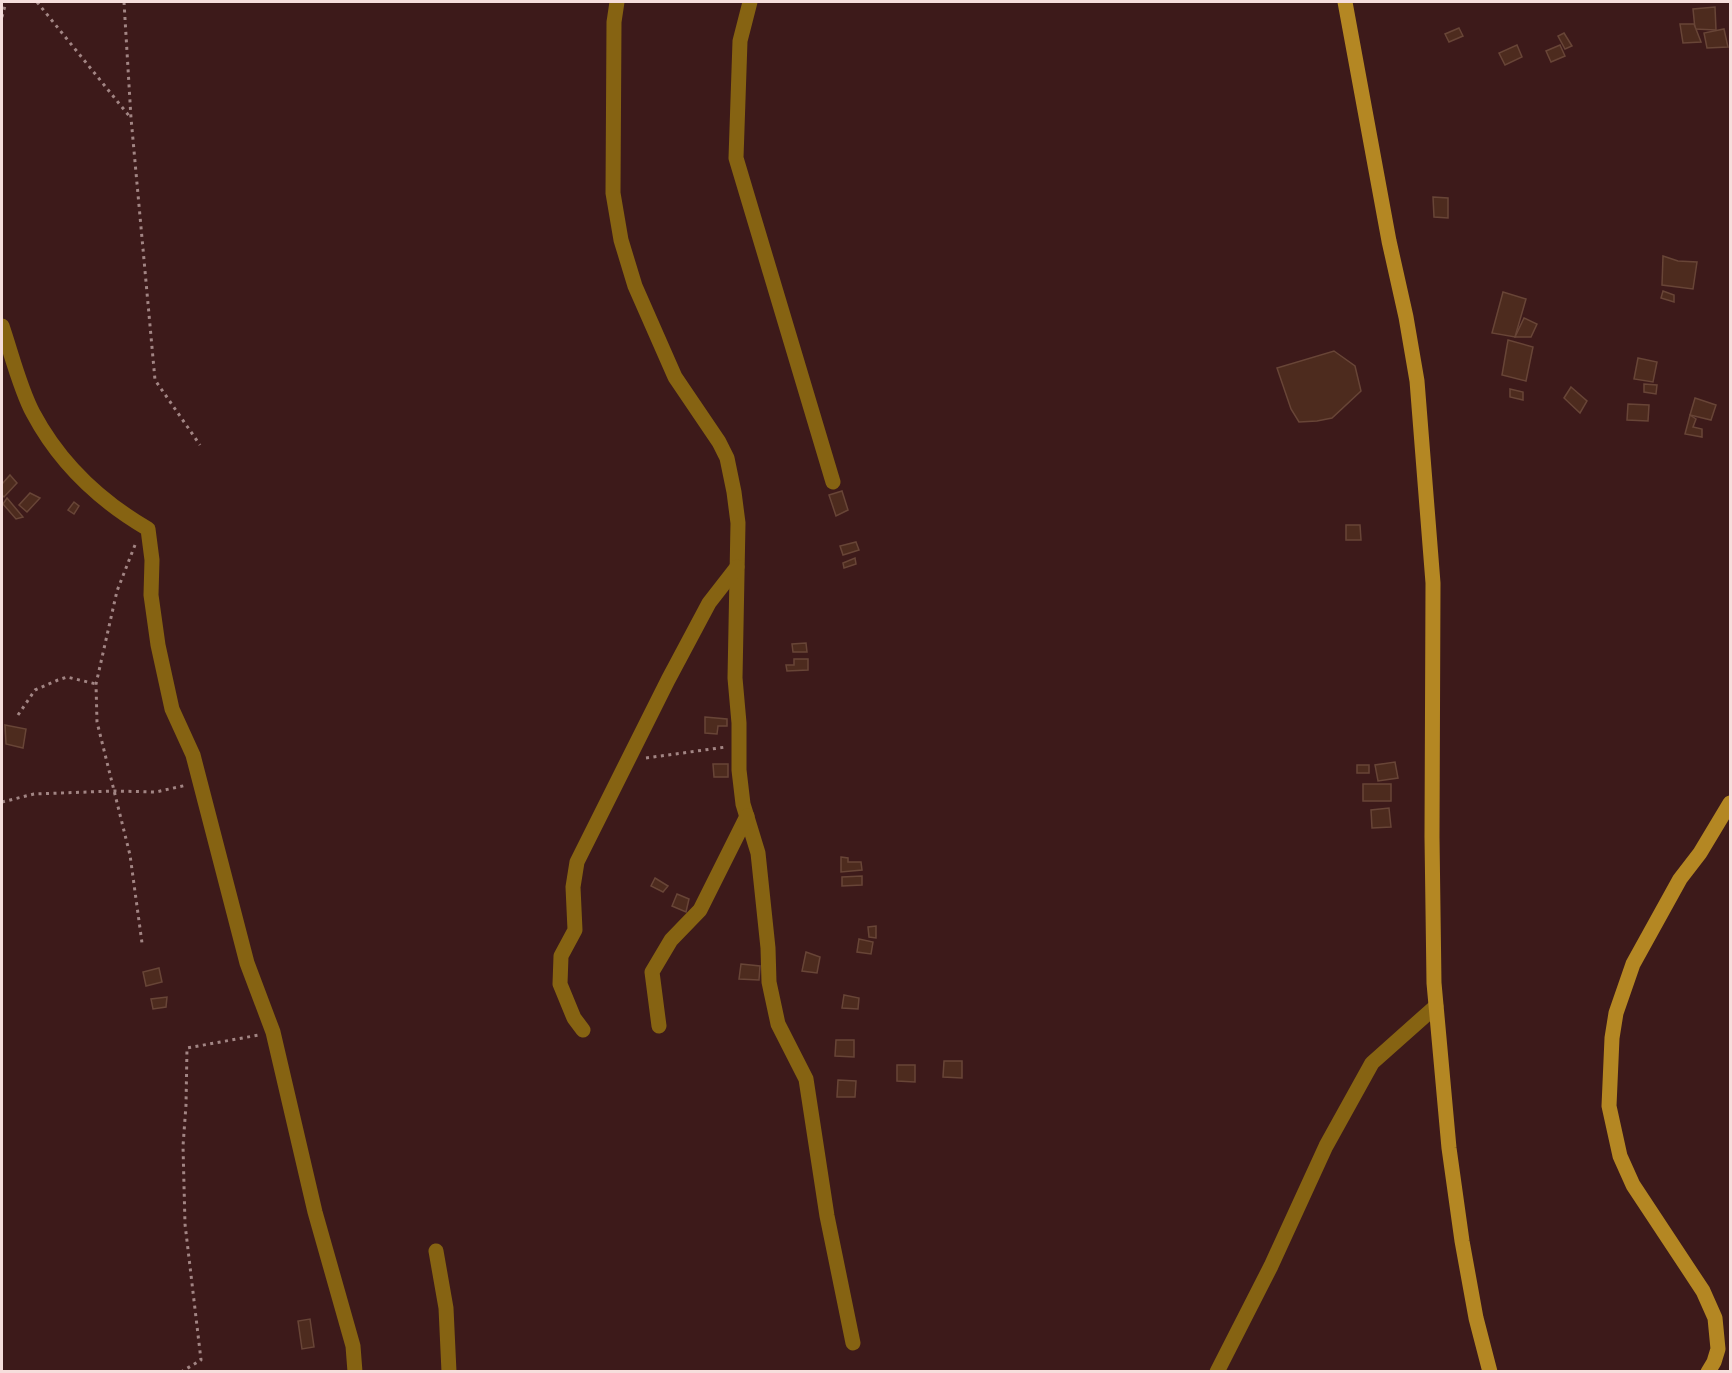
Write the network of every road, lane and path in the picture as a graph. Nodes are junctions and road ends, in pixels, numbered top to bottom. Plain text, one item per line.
1 (6, 2) edge
2 (37, 2) edge
3 (124, 2) edge
4 (617, 2) edge
5 (750, 2) edge
6 (1345, 2) edge
7 (2, 17) edge
8 (131, 118) junction
9 (2, 326) edge
10 (200, 445) dead end
11 (833, 482) dead end
12 (147, 529) junction
13 (737, 567) junction
14 (96, 684) junction
15 (18, 715) dead end
16 (739, 745) junction
17 (630, 757) junction
18 (200, 781) junction
19 (114, 790) junction
20 (2, 802) edge
21 (1731, 803) edge
22 (747, 816) junction
23 (142, 943) dead end
24 (1436, 1006) junction
25 (659, 1026) dead end
26 (582, 1030) dead end
27 (273, 1032) junction
28 (436, 1251) dead end
29 (853, 1343) dead end
30 (181, 1371) edge
31 (355, 1371) edge
32 (450, 1371) edge
33 (1217, 1371) edge
34 (1490, 1371) edge
35 (1708, 1371) edge

1 - 7 path
2 - 8 path
3 - 8 path
4 - 13 street
5 - 11 street
6 - 24 street
8 - 10 path
9 - 12 street
12 - 14 path
12 - 18 street
13 - 16 street
13 - 17 street
14 - 15 path
14 - 19 path
16 - 17 path
16 - 22 street
17 - 26 street
18 - 19 path
18 - 27 street
19 - 20 path
19 - 23 path
21 - 35 street
22 - 25 street
22 - 29 street
24 - 33 street
24 - 34 street
27 - 30 path
27 - 31 street
28 - 32 street

